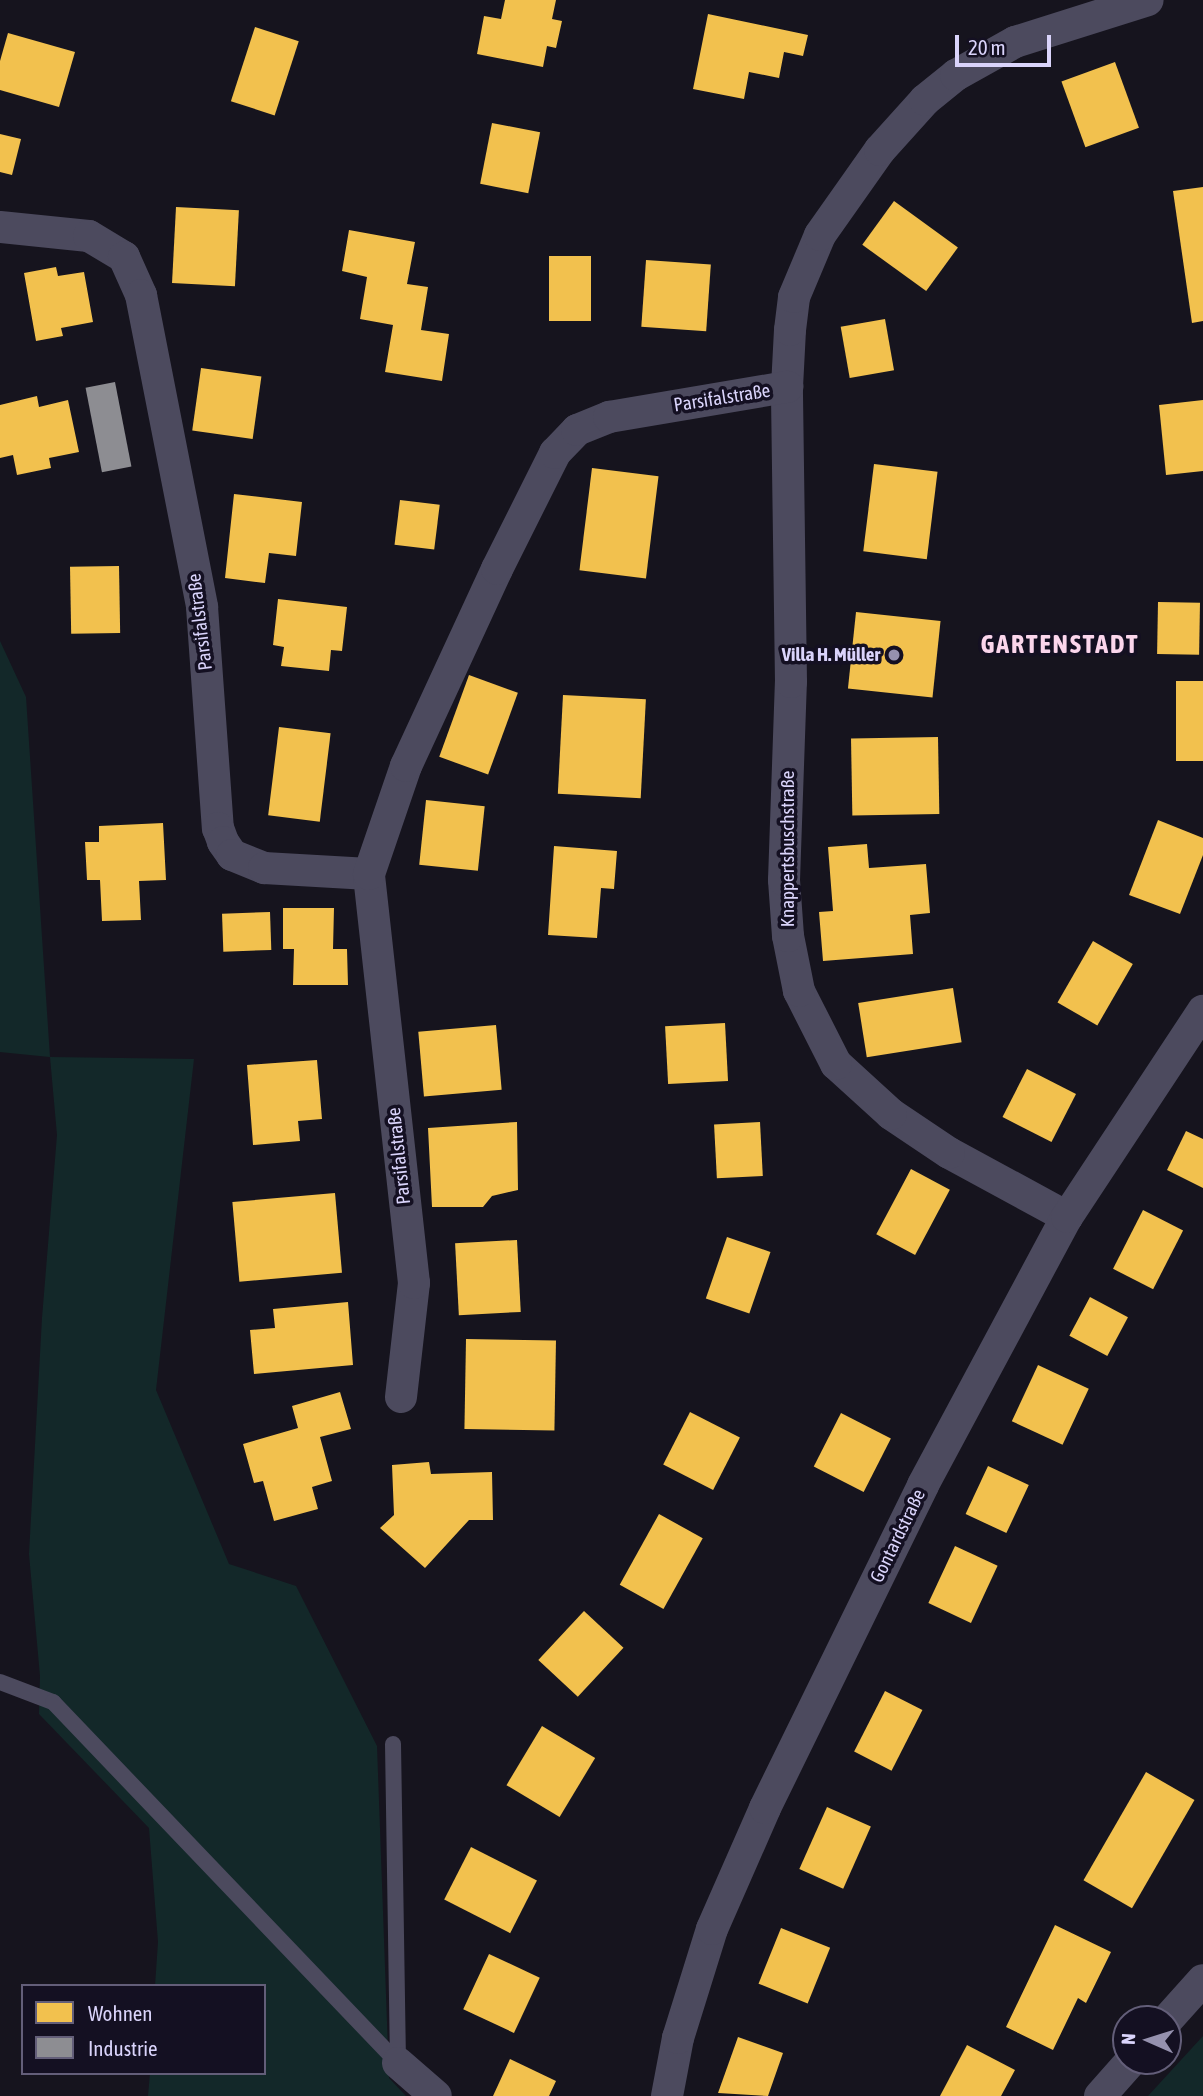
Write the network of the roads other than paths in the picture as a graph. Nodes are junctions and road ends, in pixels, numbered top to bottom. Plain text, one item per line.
1 (1148, 0) edge
2 (0, 227) edge
3 (787, 387) junction
4 (369, 874) junction
5 (1203, 1011) edge
6 (1067, 1217) junction
7 (401, 1397) dead end
8 (0, 1682) edge
9 (393, 1744) dead end
10 (1203, 1980) edge
11 (1181, 2005) edge
12 (398, 2063) junction
13 (1119, 2075) edge
14 (436, 2096) edge
15 (667, 2096) edge
16 (1100, 2096) edge

1 - 3 street, Parsifalstraße
2 - 4 street, Parsifalstraße
3 - 4 street, Parsifalstraße
3 - 6 street, Knappertsbuschstraße
4 - 7 street, Parsifalstraße
5 - 6 street, Gontardstraße
6 - 15 street, Gontardstraße
8 - 12 lane
9 - 12 lane
10 - 11 street
12 - 14 street
13 - 16 street

